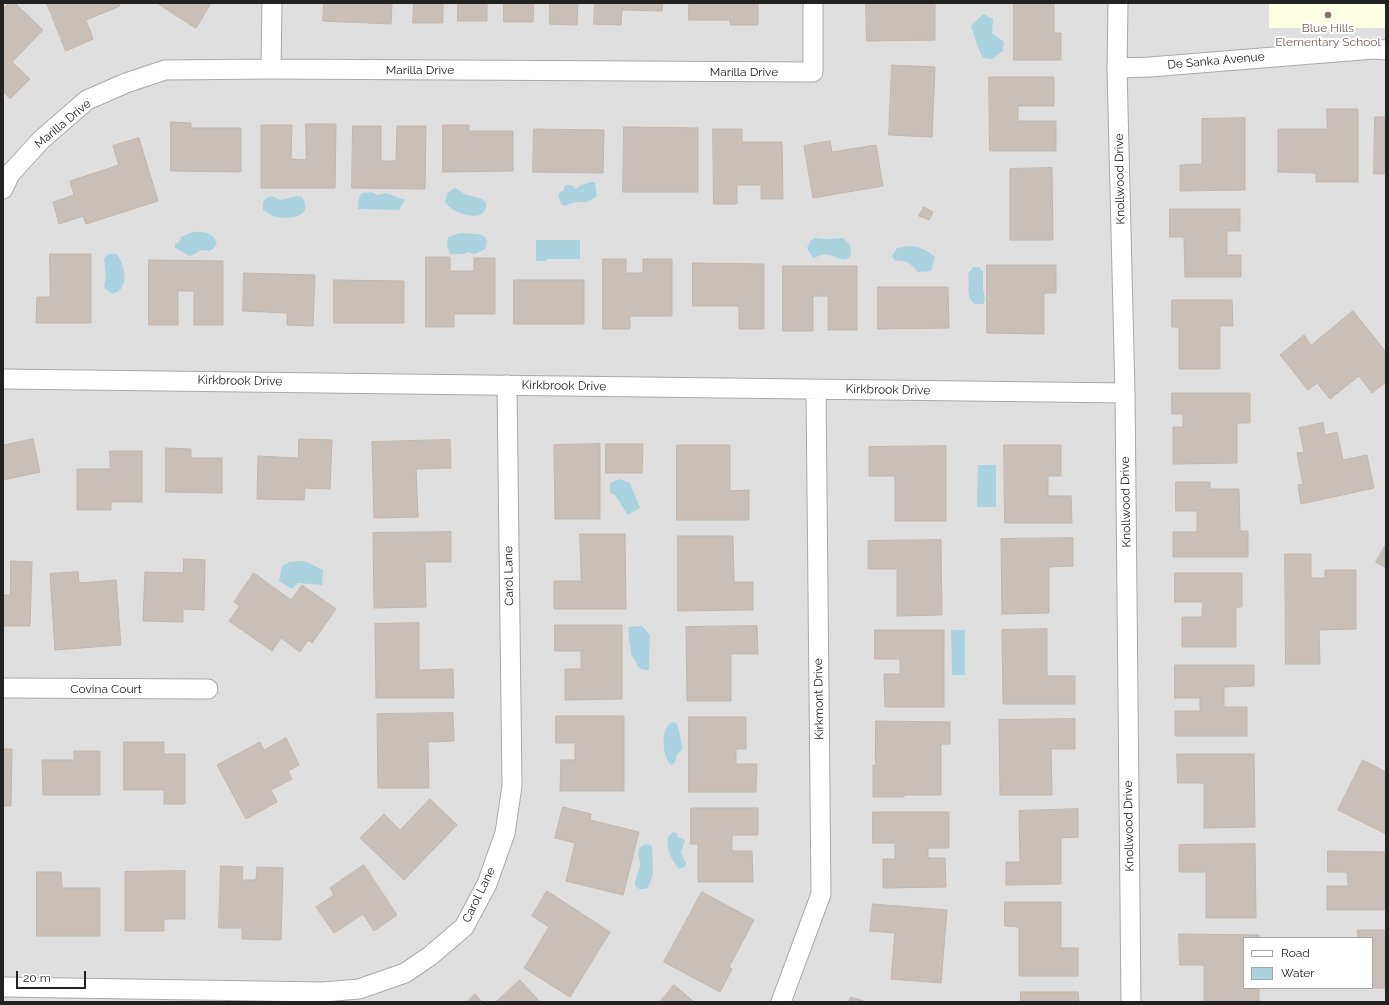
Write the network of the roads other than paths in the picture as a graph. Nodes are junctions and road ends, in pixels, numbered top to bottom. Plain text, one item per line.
1 (272, 3) edge
2 (813, 3) edge
3 (1118, 3) edge
4 (1386, 50) edge
5 (1117, 68) junction
6 (271, 69) junction
7 (3, 189) edge
8 (3, 379) edge
9 (506, 385) junction
10 (816, 390) junction
11 (1125, 393) junction
12 (3, 688) edge
13 (208, 689) dead end
14 (3, 987) edge
15 (781, 1002) edge
16 (1131, 1002) edge

1 - 6 street
2 - 6 street, Marilla Drive
3 - 5 street, Knollwood Drive
4 - 5 street, De Sanka Avenue
5 - 11 street, Knollwood Drive
6 - 7 street, Marilla Drive
8 - 9 street, Kirkbrook Drive
9 - 10 street, Kirkbrook Drive
9 - 14 street, Carol Lane
10 - 11 street, Kirkbrook Drive
10 - 15 street, Kirkmont Drive
11 - 16 street, Knollwood Drive
12 - 13 street, Covina Court

